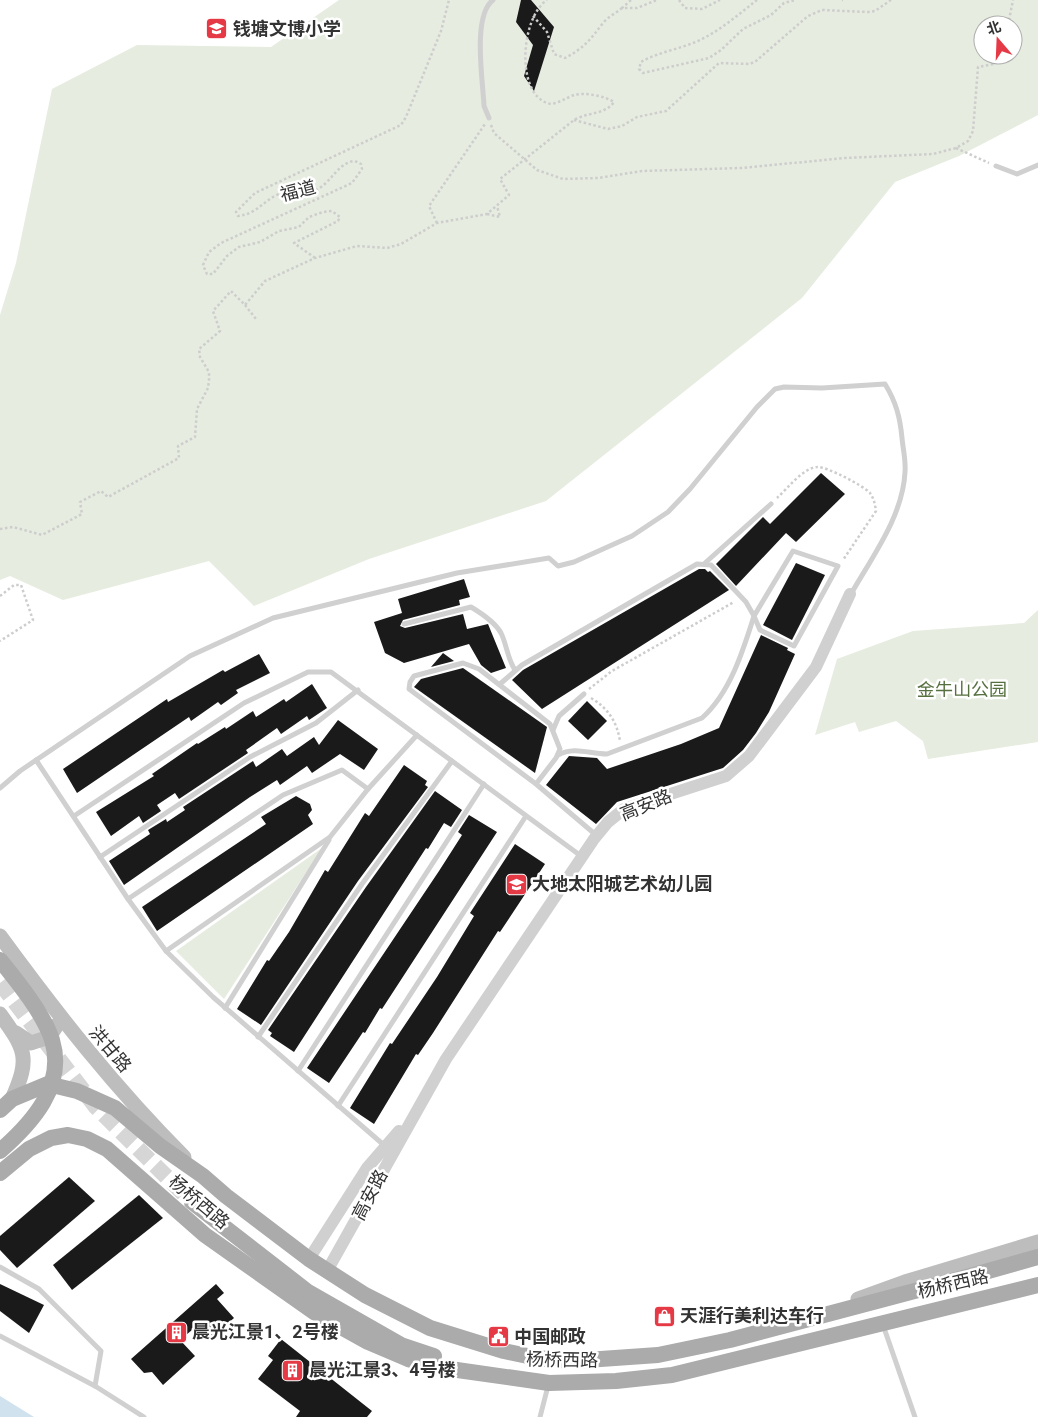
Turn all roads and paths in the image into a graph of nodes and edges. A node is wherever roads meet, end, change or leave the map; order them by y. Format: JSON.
{"nodes":[{"id":1,"x":449,"y":0,"type":"edge"},
{"id":2,"x":493,"y":0,"type":"edge"},
{"id":3,"x":547,"y":0,"type":"edge"},
{"id":4,"x":631,"y":0,"type":"edge"},
{"id":5,"x":657,"y":0,"type":"edge"},
{"id":6,"x":679,"y":0,"type":"edge"},
{"id":7,"x":720,"y":0,"type":"edge"},
{"id":8,"x":757,"y":0,"type":"edge"},
{"id":9,"x":795,"y":0,"type":"edge"},
{"id":10,"x":891,"y":0,"type":"edge"},
{"id":11,"x":1013,"y":0,"type":"edge"},
{"id":12,"x":622,"y":8,"type":"junction"},
{"id":13,"x":1010,"y":15,"type":"edge"},
{"id":14,"x":533,"y":16,"type":"junction"},
{"id":15,"x":989,"y":65,"type":"edge"},
{"id":16,"x":489,"y":118,"type":"junction"},
{"id":17,"x":574,"y":120,"type":"junction"},
{"id":18,"x":956,"y":148,"type":"junction"},
{"id":19,"x":996,"y":166,"type":"joint"},
{"id":20,"x":1038,"y":166,"type":"edge"},
{"id":21,"x":497,"y":206,"type":"junction"},
{"id":22,"x":488,"y":214,"type":"junction"},
{"id":23,"x":437,"y":223,"type":"junction"},
{"id":24,"x":315,"y":258,"type":"junction"},
{"id":25,"x":245,"y":305,"type":"junction"},
{"id":26,"x":256,"y":319,"type":"dead end"},
{"id":27,"x":771,"y":504,"type":"joint"},
{"id":28,"x":0,"y":529,"type":"edge"},
{"id":29,"x":705,"y":563,"type":"junction"},
{"id":30,"x":838,"y":566,"type":"junction"},
{"id":31,"x":850,"y":594,"type":"joint"},
{"id":32,"x":0,"y":596,"type":"edge"},
{"id":33,"x":742,"y":597,"type":"junction"},
{"id":34,"x":754,"y":616,"type":"junction"},
{"id":35,"x":404,"y":624,"type":"dead end"},
{"id":36,"x":0,"y":641,"type":"edge"},
{"id":37,"x":515,"y":670,"type":"junction"},
{"id":38,"x":500,"y":684,"type":"junction"},
{"id":39,"x":358,"y":690,"type":"junction"},
{"id":40,"x":584,"y":694,"type":"junction"},
{"id":41,"x":553,"y":730,"type":"junction"},
{"id":42,"x":417,"y":735,"type":"junction"},
{"id":43,"x":621,"y":749,"type":"junction"},
{"id":44,"x":558,"y":755,"type":"junction"},
{"id":45,"x":36,"y":760,"type":"junction"},
{"id":46,"x":452,"y":761,"type":"junction"},
{"id":47,"x":484,"y":784,"type":"junction"},
{"id":48,"x":536,"y":784,"type":"junction"},
{"id":49,"x":0,"y":788,"type":"edge"},
{"id":50,"x":368,"y":789,"type":"junction"},
{"id":51,"x":74,"y":816,"type":"junction"},
{"id":52,"x":526,"y":816,"type":"junction"},
{"id":53,"x":596,"y":835,"type":"junction"},
{"id":54,"x":330,"y":837,"type":"junction"},
{"id":55,"x":582,"y":856,"type":"junction"},
{"id":56,"x":100,"y":857,"type":"junction"},
{"id":57,"x":128,"y":899,"type":"junction"},
{"id":58,"x":0,"y":936,"type":"edge"},
{"id":59,"x":166,"y":951,"type":"junction"},
{"id":60,"x":0,"y":960,"type":"edge"},
{"id":61,"x":225,"y":1008,"type":"junction"},
{"id":62,"x":0,"y":1014,"type":"edge"},
{"id":63,"x":59,"y":1016,"type":"junction"},
{"id":64,"x":11,"y":1029,"type":"junction"},
{"id":65,"x":258,"y":1037,"type":"junction"},
{"id":66,"x":298,"y":1071,"type":"junction"},
{"id":67,"x":6,"y":1104,"type":"edge"},
{"id":68,"x":338,"y":1106,"type":"junction"},
{"id":69,"x":411,"y":1118,"type":"junction"},
{"id":70,"x":385,"y":1146,"type":"junction"},
{"id":71,"x":0,"y":1151,"type":"edge"},
{"id":72,"x":0,"y":1173,"type":"edge"},
{"id":73,"x":203,"y":1176,"type":"junction"},
{"id":74,"x":192,"y":1202,"type":"tunnel mouth"},
{"id":75,"x":1038,"y":1242,"type":"edge"},
{"id":76,"x":1038,"y":1257,"type":"edge"},
{"id":77,"x":309,"y":1259,"type":"junction"},
{"id":78,"x":0,"y":1267,"type":"edge"},
{"id":79,"x":327,"y":1271,"type":"junction"},
{"id":80,"x":1038,"y":1285,"type":"edge"},
{"id":81,"x":801,"y":1320,"type":"junction"},
{"id":82,"x":882,"y":1322,"type":"junction"},
{"id":83,"x":0,"y":1336,"type":"edge"},
{"id":84,"x":494,"y":1374,"type":"junction"},
{"id":85,"x":549,"y":1383,"type":"junction"},
{"id":86,"x":94,"y":1386,"type":"junction"},
{"id":87,"x":144,"y":1417,"type":"edge"},
{"id":88,"x":540,"y":1417,"type":"edge"},
{"id":89,"x":915,"y":1417,"type":"edge"}],
"edges":[{"from":1,"to":24,"type":"path","name":"福道"},
{"from":2,"to":16,"type":"lane"},
{"from":3,"to":14,"type":"path","bridge":true},
{"from":4,"to":12,"type":"path"},
{"from":5,"to":12,"type":"path"},
{"from":6,"to":7,"type":"path"},
{"from":8,"to":9,"type":"path"},
{"from":10,"to":17,"type":"path"},
{"from":11,"to":13,"type":"path"},
{"from":12,"to":14,"type":"path"},
{"from":14,"to":17,"type":"path","bridge":true},
{"from":15,"to":18,"type":"path"},
{"from":16,"to":18,"type":"path"},
{"from":16,"to":23,"type":"path"},
{"from":17,"to":21,"type":"path","bridge":true},
{"from":18,"to":19,"type":"path"},
{"from":19,"to":20,"type":"lane"},
{"from":21,"to":22,"type":"path","bridge":true},
{"from":21,"to":22,"type":"path"},
{"from":22,"to":23,"type":"path","bridge":true},
{"from":23,"to":24,"type":"path","bridge":true},
{"from":24,"to":25,"type":"path","bridge":true},
{"from":25,"to":26,"type":"path"},
{"from":25,"to":28,"type":"path","bridge":true},
{"from":27,"to":29,"type":"lane"},
{"from":27,"to":30,"type":"path"},
{"from":29,"to":33,"type":"lane"},
{"from":29,"to":37,"type":"lane"},
{"from":30,"to":34,"type":"lane"},
{"from":30,"to":34,"type":"lane"},
{"from":31,"to":45,"type":"lane"},
{"from":31,"to":53,"type":"street","name":"高安路"},
{"from":32,"to":36,"type":"path"},
{"from":33,"to":34,"type":"lane"},
{"from":33,"to":40,"type":"path"},
{"from":34,"to":43,"type":"lane"},
{"from":35,"to":37,"type":"lane"},
{"from":37,"to":38,"type":"lane"},
{"from":38,"to":41,"type":"lane"},
{"from":38,"to":48,"type":"lane"},
{"from":39,"to":42,"type":"lane"},
{"from":39,"to":51,"type":"lane"},
{"from":39,"to":56,"type":"lane"},
{"from":40,"to":41,"type":"lane"},
{"from":40,"to":43,"type":"path"},
{"from":41,"to":44,"type":"lane"},
{"from":42,"to":46,"type":"lane"},
{"from":42,"to":50,"type":"lane"},
{"from":43,"to":44,"type":"lane"},
{"from":44,"to":48,"type":"lane"},
{"from":45,"to":49,"type":"lane"},
{"from":45,"to":51,"type":"lane"},
{"from":46,"to":47,"type":"lane"},
{"from":46,"to":65,"type":"lane"},
{"from":47,"to":52,"type":"lane"},
{"from":47,"to":66,"type":"lane"},
{"from":48,"to":53,"type":"lane"},
{"from":50,"to":54,"type":"lane"},
{"from":50,"to":57,"type":"lane"},
{"from":51,"to":56,"type":"lane"},
{"from":52,"to":55,"type":"lane"},
{"from":52,"to":68,"type":"lane"},
{"from":53,"to":55,"type":"street","name":"高安路"},
{"from":54,"to":59,"type":"lane"},
{"from":54,"to":61,"type":"lane"},
{"from":55,"to":69,"type":"street","name":"高安路"},
{"from":56,"to":57,"type":"lane"},
{"from":57,"to":59,"type":"lane"},
{"from":58,"to":63,"type":"main road","name":"洪甘路"},
{"from":59,"to":61,"type":"lane"},
{"from":60,"to":71,"type":"main road","bridge":true},
{"from":61,"to":65,"type":"lane"},
{"from":62,"to":64,"type":"main road"},
{"from":63,"to":64,"type":"main road"},
{"from":63,"to":73,"type":"main road","name":"洪甘路"},
{"from":64,"to":67,"type":"main road"},
{"from":65,"to":66,"type":"lane"},
{"from":66,"to":68,"type":"lane"},
{"from":67,"to":73,"type":"main road","name":"杨桥西路"},
{"from":68,"to":70,"type":"lane"},
{"from":69,"to":70,"type":"street","name":"高安路"},
{"from":69,"to":79,"type":"street","name":"高安路"},
{"from":70,"to":77,"type":"street","name":"高安路"},
{"from":72,"to":84,"type":"main road","name":"杨桥西路"},
{"from":73,"to":77,"type":"main road","name":"杨桥西路"},
{"from":74,"to":84,"type":"main road"},
{"from":75,"to":81,"type":"main road"},
{"from":76,"to":81,"type":"main road","name":"杨桥西路","bridge":true},
{"from":77,"to":79,"type":"main road","name":"杨桥西路"},
{"from":78,"to":86,"type":"lane"},
{"from":79,"to":81,"type":"main road","name":"杨桥西路"},
{"from":80,"to":82,"type":"main road","name":"杨桥西路"},
{"from":82,"to":85,"type":"main road","name":"杨桥西路"},
{"from":82,"to":89,"type":"lane"},
{"from":83,"to":86,"type":"lane"},
{"from":84,"to":85,"type":"main road","name":"杨桥西路"},
{"from":85,"to":88,"type":"lane"},
{"from":86,"to":87,"type":"lane"}]}
